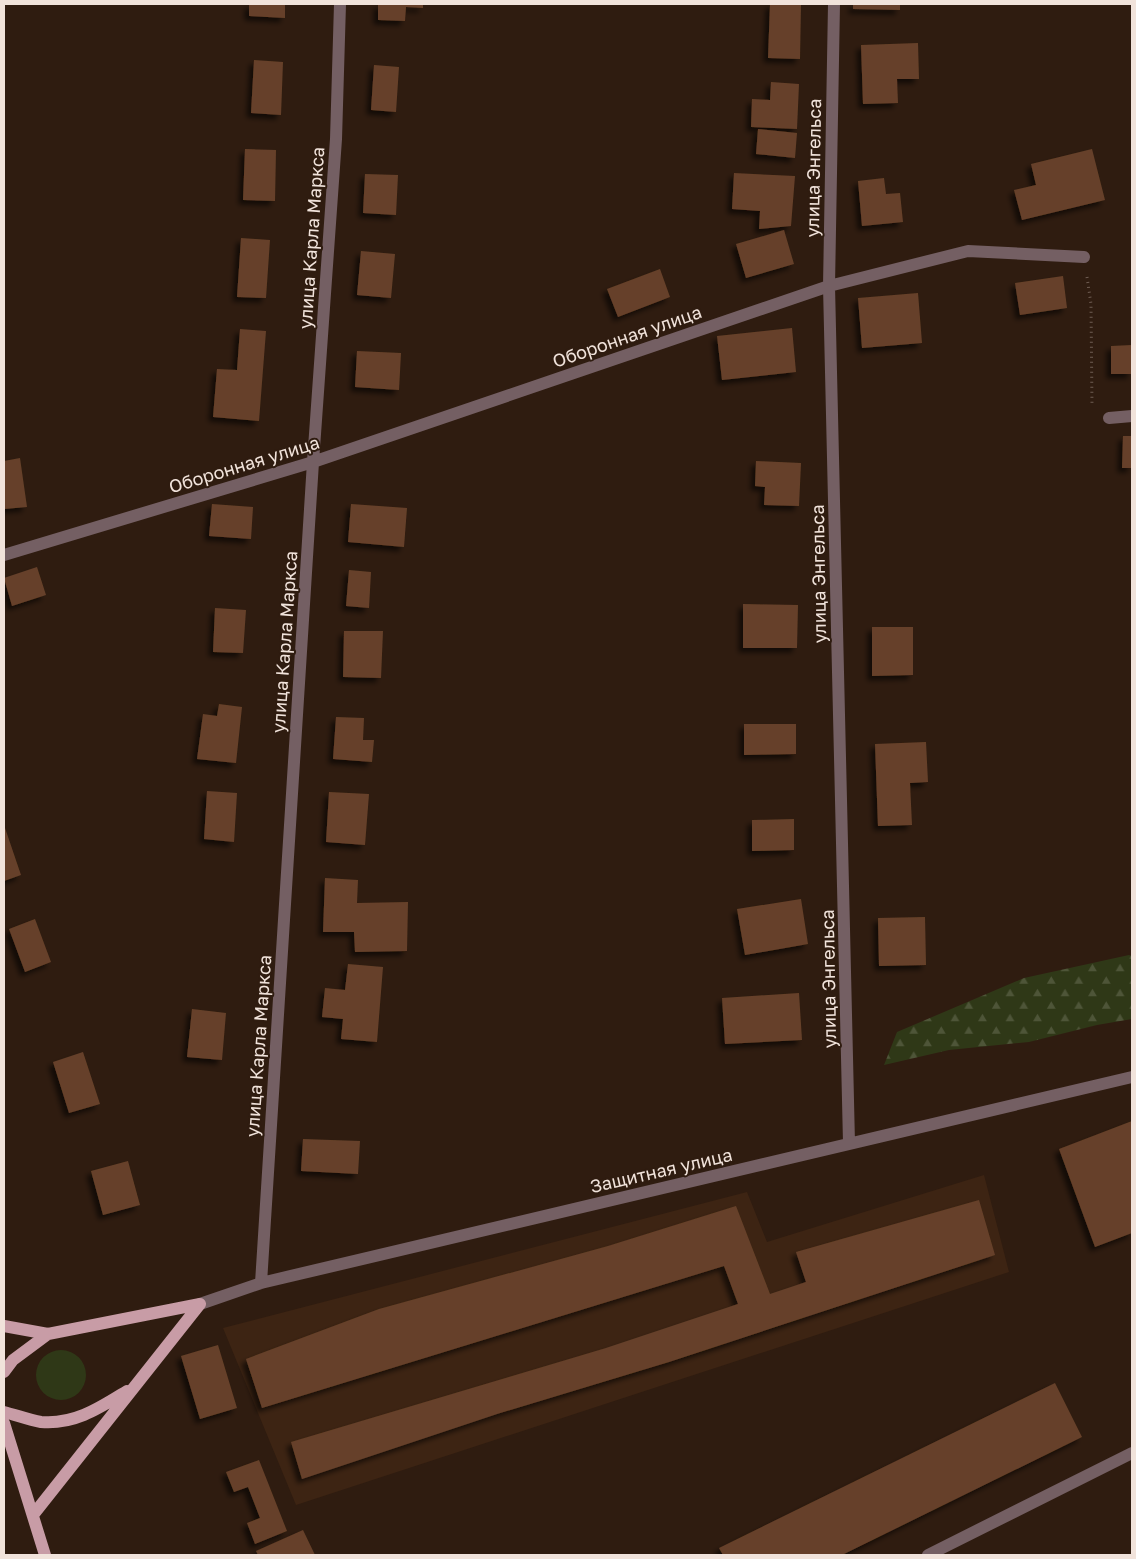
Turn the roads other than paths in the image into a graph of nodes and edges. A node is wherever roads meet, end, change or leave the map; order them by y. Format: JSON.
{"nodes":[{"id":1,"x":340,"y":4,"type":"edge"},
{"id":2,"x":834,"y":4,"type":"edge"},
{"id":3,"x":1084,"y":257,"type":"road end"},
{"id":4,"x":829,"y":286,"type":"junction"},
{"id":5,"x":1132,"y":416,"type":"edge"},
{"id":6,"x":1109,"y":418,"type":"road end"},
{"id":7,"x":313,"y":462,"type":"junction"},
{"id":8,"x":4,"y":555,"type":"edge"},
{"id":9,"x":1132,"y":1077,"type":"edge"},
{"id":10,"x":849,"y":1143,"type":"junction"},
{"id":11,"x":261,"y":1283,"type":"junction"},
{"id":12,"x":200,"y":1304,"type":"junction"},
{"id":13,"x":4,"y":1326,"type":"edge"},
{"id":14,"x":48,"y":1334,"type":"junction"},
{"id":15,"x":4,"y":1372,"type":"edge"},
{"id":16,"x":136,"y":1385,"type":"junction"},
{"id":17,"x":4,"y":1412,"type":"edge"},
{"id":18,"x":4,"y":1423,"type":"edge"},
{"id":19,"x":1132,"y":1453,"type":"edge"},
{"id":20,"x":34,"y":1515,"type":"junction"},
{"id":21,"x":46,"y":1555,"type":"edge"},
{"id":22,"x":928,"y":1555,"type":"edge"}],
"edges":[{"from":1,"to":7,"type":"street","name":"улица Карла Маркса"},
{"from":2,"to":4,"type":"street","name":"улица Энгельса"},
{"from":3,"to":4,"type":"street","name":"Оборонная улица"},
{"from":4,"to":7,"type":"street","name":"Оборонная улица"},
{"from":4,"to":10,"type":"street","name":"улица Энгельса"},
{"from":5,"to":6,"type":"street"},
{"from":7,"to":8,"type":"street","name":"Оборонная улица"},
{"from":7,"to":11,"type":"street","name":"улица Карла Маркса"},
{"from":9,"to":10,"type":"street","name":"Защитная улица"},
{"from":10,"to":11,"type":"street","name":"Защитная улица"},
{"from":11,"to":12,"type":"street","name":"Защитная улица"},
{"from":12,"to":14,"type":"main road"},
{"from":12,"to":16,"type":"main road"},
{"from":13,"to":14,"type":"main road"},
{"from":14,"to":15,"type":"main road"},
{"from":16,"to":17,"type":"main road"},
{"from":16,"to":20,"type":"main road"},
{"from":18,"to":20,"type":"main road"},
{"from":19,"to":22,"type":"street"},
{"from":20,"to":21,"type":"main road"}]}
